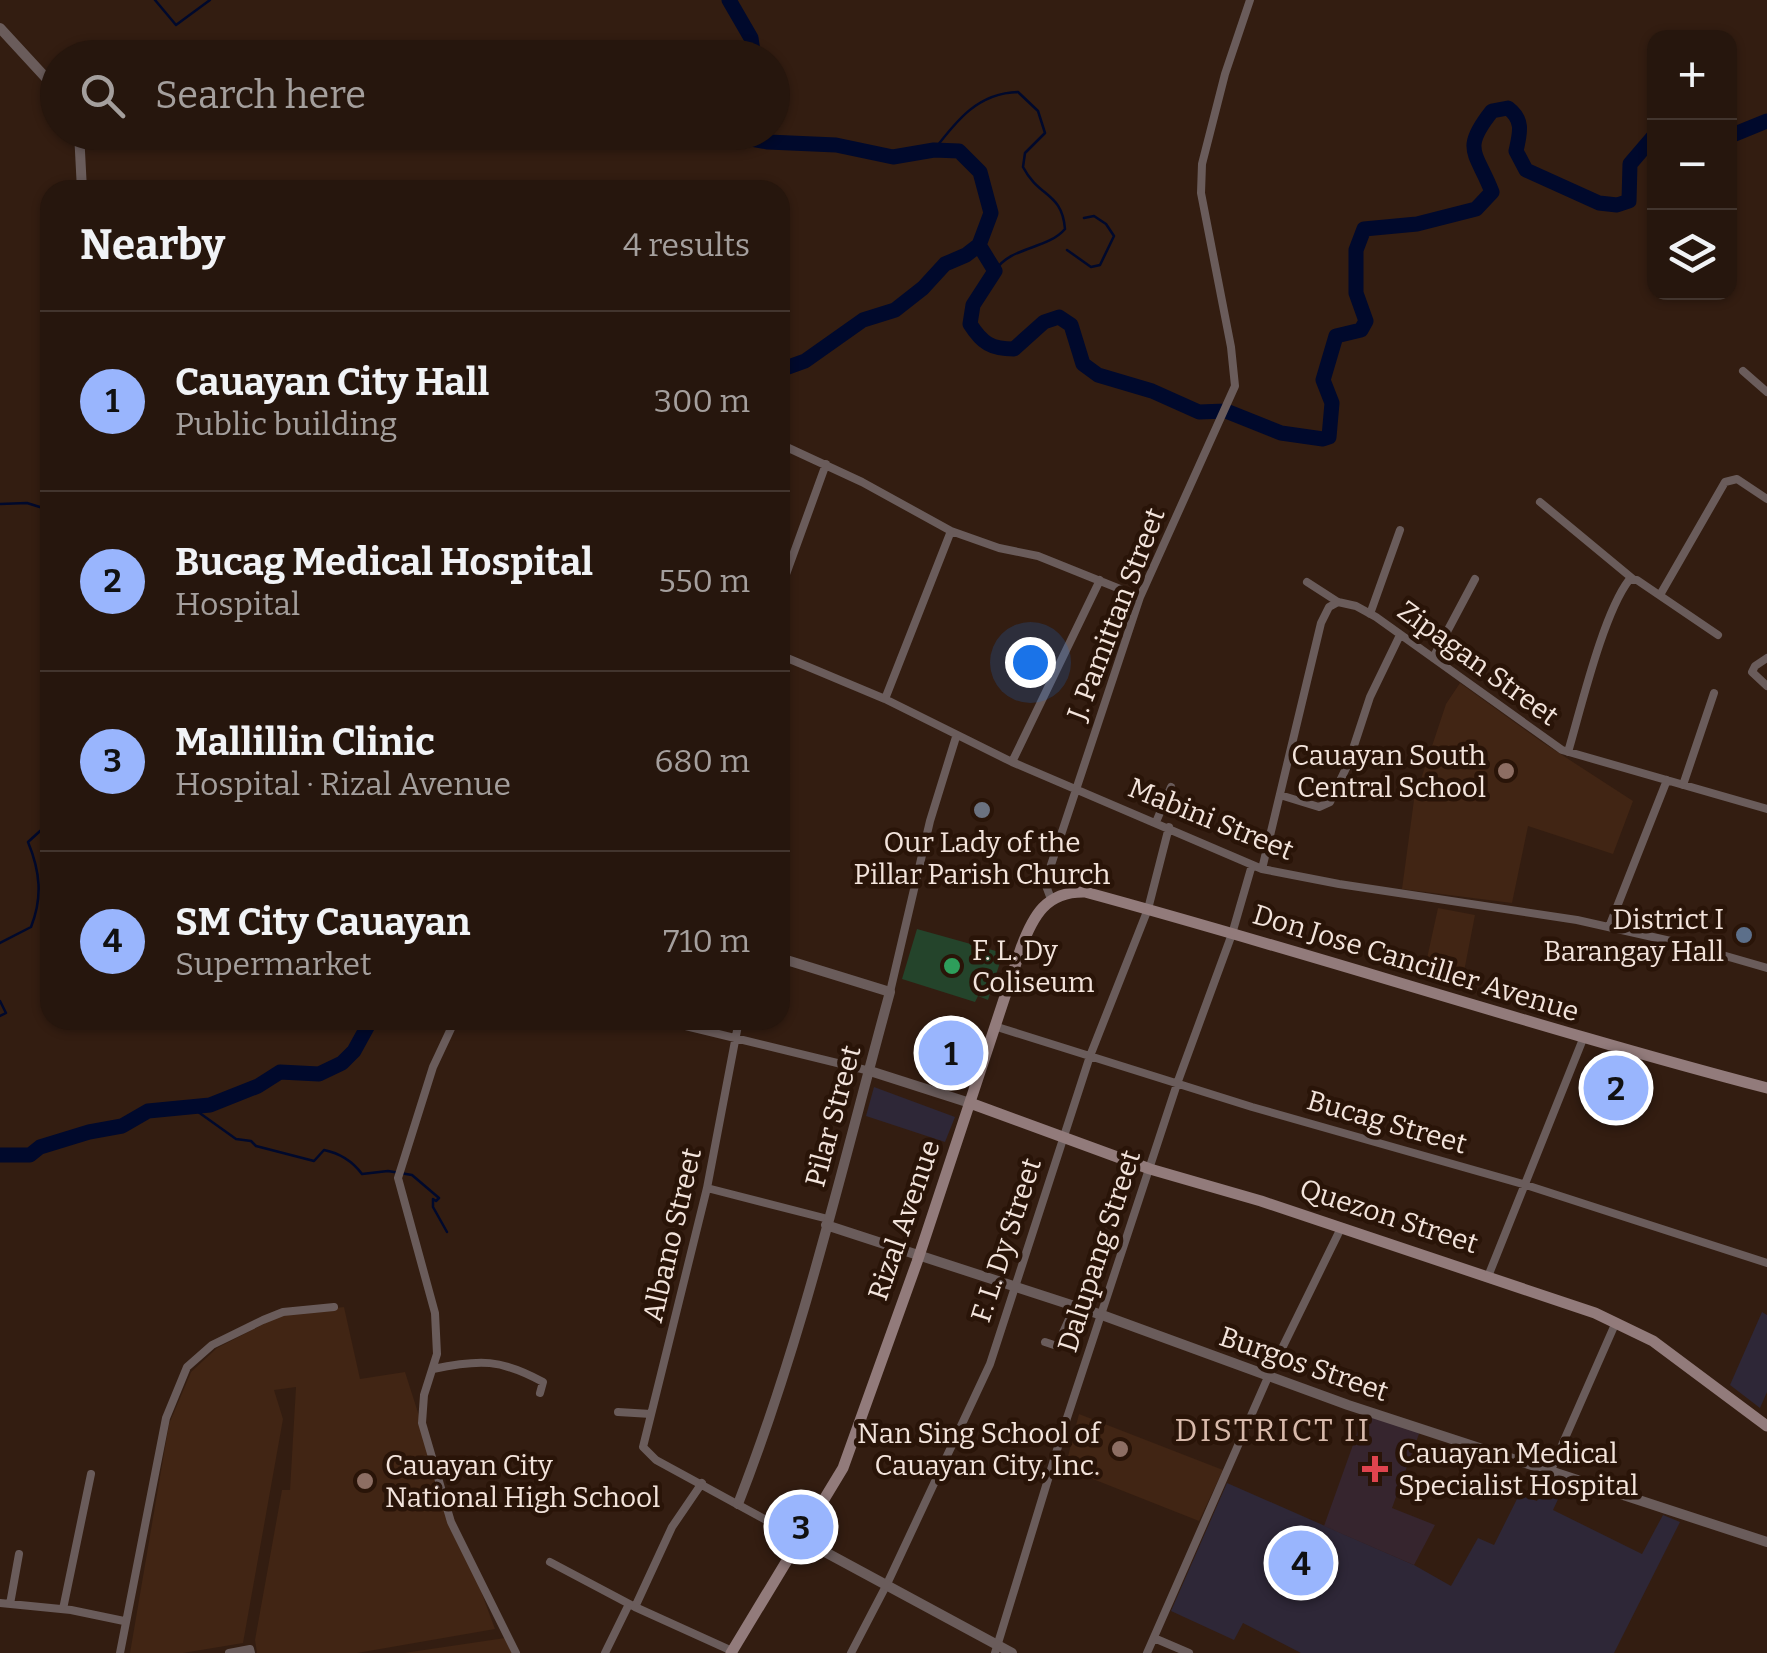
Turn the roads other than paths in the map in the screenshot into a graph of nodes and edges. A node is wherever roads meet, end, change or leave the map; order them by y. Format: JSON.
{"nodes":[{"id":1,"x":1250,"y":0,"type":"edge"},
{"id":2,"x":0,"y":28,"type":"edge"},
{"id":3,"x":40,"y":71,"type":"edge"},
{"id":4,"x":80,"y":150,"type":"edge"},
{"id":5,"x":81,"y":180,"type":"edge"},
{"id":6,"x":1744,"y":372,"type":"dead end"},
{"id":7,"x":1767,"y":392,"type":"edge"},
{"id":8,"x":790,"y":448,"type":"edge"},
{"id":9,"x":826,"y":464,"type":"junction"},
{"id":10,"x":1767,"y":499,"type":"edge"},
{"id":11,"x":1540,"y":502,"type":"dead end"},
{"id":12,"x":1400,"y":530,"type":"dead end"},
{"id":13,"x":951,"y":531,"type":"junction"},
{"id":14,"x":790,"y":563,"type":"edge"},
{"id":15,"x":1475,"y":579,"type":"dead end"},
{"id":16,"x":1633,"y":579,"type":"junction"},
{"id":17,"x":1100,"y":580,"type":"junction"},
{"id":18,"x":1308,"y":582,"type":"dead end"},
{"id":19,"x":1660,"y":595,"type":"junction"},
{"id":20,"x":1140,"y":597,"type":"junction"},
{"id":21,"x":1338,"y":602,"type":"junction"},
{"id":22,"x":1370,"y":614,"type":"junction"},
{"id":23,"x":1400,"y":635,"type":"junction"},
{"id":24,"x":1718,"y":635,"type":"dead end"},
{"id":25,"x":1432,"y":658,"type":"junction"},
{"id":26,"x":1767,"y":658,"type":"edge"},
{"id":27,"x":790,"y":659,"type":"edge"},
{"id":28,"x":1767,"y":686,"type":"edge"},
{"id":29,"x":1714,"y":693,"type":"dead end"},
{"id":30,"x":884,"y":699,"type":"junction"},
{"id":31,"x":956,"y":737,"type":"junction"},
{"id":32,"x":1568,"y":752,"type":"junction"},
{"id":33,"x":1012,"y":762,"type":"junction"},
{"id":34,"x":1667,"y":780,"type":"junction"},
{"id":35,"x":1683,"y":785,"type":"junction"},
{"id":36,"x":1171,"y":787,"type":"dead end"},
{"id":37,"x":1076,"y":789,"type":"junction"},
{"id":38,"x":1280,"y":795,"type":"junction"},
{"id":39,"x":1767,"y":809,"type":"edge"},
{"id":40,"x":1156,"y":822,"type":"junction"},
{"id":41,"x":1169,"y":827,"type":"junction"},
{"id":42,"x":1252,"y":866,"type":"junction"},
{"id":43,"x":1262,"y":869,"type":"junction"},
{"id":44,"x":1051,"y":899,"type":"junction"},
{"id":45,"x":1148,"y":909,"type":"junction"},
{"id":46,"x":1610,"y":927,"type":"junction"},
{"id":47,"x":1232,"y":934,"type":"junction"},
{"id":48,"x":790,"y":961,"type":"edge"},
{"id":49,"x":1767,"y":968,"type":"edge"},
{"id":50,"x":890,"y":992,"type":"junction"},
{"id":51,"x":994,"y":1026,"type":"junction"},
{"id":52,"x":450,"y":1030,"type":"edge"},
{"id":53,"x":703,"y":1030,"type":"edge"},
{"id":54,"x":738,"y":1030,"type":"edge"},
{"id":55,"x":736,"y":1038,"type":"junction"},
{"id":56,"x":1583,"y":1039,"type":"junction"},
{"id":57,"x":1090,"y":1056,"type":"junction"},
{"id":58,"x":870,"y":1071,"type":"junction"},
{"id":59,"x":1178,"y":1082,"type":"junction"},
{"id":60,"x":1767,"y":1088,"type":"edge"},
{"id":61,"x":970,"y":1102,"type":"junction"},
{"id":62,"x":1063,"y":1139,"type":"junction"},
{"id":63,"x":1150,"y":1169,"type":"junction"},
{"id":64,"x":1526,"y":1186,"type":"junction"},
{"id":65,"x":707,"y":1188,"type":"junction"},
{"id":66,"x":827,"y":1222,"type":"junction"},
{"id":67,"x":1341,"y":1228,"type":"junction"},
{"id":68,"x":918,"y":1256,"type":"junction"},
{"id":69,"x":1767,"y":1263,"type":"edge"},
{"id":70,"x":1488,"y":1274,"type":"junction"},
{"id":71,"x":1013,"y":1288,"type":"junction"},
{"id":72,"x":1075,"y":1306,"type":"junction"},
{"id":73,"x":334,"y":1307,"type":"dead end"},
{"id":74,"x":1102,"y":1315,"type":"junction"},
{"id":75,"x":1616,"y":1322,"type":"junction"},
{"id":76,"x":1045,"y":1342,"type":"dead end"},
{"id":77,"x":433,"y":1369,"type":"junction"},
{"id":78,"x":1268,"y":1377,"type":"junction"},
{"id":79,"x":540,"y":1393,"type":"dead end"},
{"id":80,"x":618,"y":1412,"type":"dead end"},
{"id":81,"x":651,"y":1414,"type":"junction"},
{"id":82,"x":1767,"y":1426,"type":"edge"},
{"id":83,"x":1551,"y":1470,"type":"junction"},
{"id":84,"x":91,"y":1474,"type":"dead end"},
{"id":85,"x":702,"y":1483,"type":"junction"},
{"id":86,"x":738,"y":1504,"type":"junction"},
{"id":87,"x":801,"y":1540,"type":"junction"},
{"id":88,"x":1767,"y":1542,"type":"edge"},
{"id":89,"x":20,"y":1554,"type":"dead end"},
{"id":90,"x":550,"y":1562,"type":"dead end"},
{"id":91,"x":887,"y":1584,"type":"junction"},
{"id":92,"x":5,"y":1603,"type":"edge"},
{"id":93,"x":632,"y":1605,"type":"junction"},
{"id":94,"x":63,"y":1609,"type":"junction"},
{"id":95,"x":124,"y":1621,"type":"junction"},
{"id":96,"x":1154,"y":1638,"type":"junction"},
{"id":97,"x":997,"y":1650,"type":"edge"},
{"id":98,"x":250,"y":1651,"type":"edge"},
{"id":99,"x":733,"y":1652,"type":"edge"},
{"id":100,"x":120,"y":1653,"type":"edge"},
{"id":101,"x":229,"y":1653,"type":"edge"},
{"id":102,"x":516,"y":1653,"type":"edge"},
{"id":103,"x":605,"y":1653,"type":"edge"},
{"id":104,"x":851,"y":1653,"type":"edge"},
{"id":105,"x":1012,"y":1653,"type":"edge"},
{"id":106,"x":1147,"y":1653,"type":"edge"},
{"id":107,"x":1189,"y":1653,"type":"edge"}],
"edges":[{"from":1,"to":20,"type":"street","name":"J. Pamittan Street"},
{"from":2,"to":3,"type":"street"},
{"from":4,"to":5,"type":"street"},
{"from":6,"to":7,"type":"street"},
{"from":8,"to":9,"type":"street"},
{"from":9,"to":13,"type":"street"},
{"from":9,"to":14,"type":"street"},
{"from":10,"to":19,"type":"street"},
{"from":11,"to":16,"type":"street"},
{"from":12,"to":22,"type":"street"},
{"from":13,"to":17,"type":"street"},
{"from":13,"to":30,"type":"street"},
{"from":15,"to":25,"type":"street"},
{"from":16,"to":19,"type":"street"},
{"from":16,"to":32,"type":"street"},
{"from":17,"to":20,"type":"street"},
{"from":17,"to":33,"type":"street"},
{"from":18,"to":21,"type":"street","name":"Zipagan Street"},
{"from":19,"to":24,"type":"street"},
{"from":20,"to":37,"type":"street","name":"J. Pamittan Street"},
{"from":21,"to":22,"type":"street","name":"Zipagan Street"},
{"from":21,"to":38,"type":"street"},
{"from":22,"to":23,"type":"street","name":"Zipagan Street"},
{"from":23,"to":25,"type":"street","name":"Zipagan Street"},
{"from":23,"to":38,"type":"street"},
{"from":25,"to":32,"type":"street","name":"Zipagan Street"},
{"from":26,"to":28,"type":"street"},
{"from":27,"to":30,"type":"street","name":"Mabini Street"},
{"from":29,"to":35,"type":"street"},
{"from":30,"to":31,"type":"street","name":"Mabini Street"},
{"from":31,"to":33,"type":"street","name":"Mabini Street"},
{"from":31,"to":50,"type":"street","name":"Pilar Street"},
{"from":32,"to":34,"type":"street","name":"Zipagan Street"},
{"from":33,"to":37,"type":"street","name":"Mabini Street"},
{"from":34,"to":35,"type":"street","name":"Zipagan Street"},
{"from":34,"to":46,"type":"street"},
{"from":35,"to":39,"type":"street","name":"Zipagan Street"},
{"from":36,"to":40,"type":"street"},
{"from":37,"to":40,"type":"street","name":"Mabini Street"},
{"from":37,"to":44,"type":"street","name":"Rizal Avenue"},
{"from":38,"to":43,"type":"street"},
{"from":40,"to":41,"type":"street","name":"Mabini Street"},
{"from":41,"to":42,"type":"street","name":"Mabini Street"},
{"from":41,"to":45,"type":"street","name":"F. L. Dy Street"},
{"from":42,"to":43,"type":"street","name":"Mabini Street"},
{"from":42,"to":47,"type":"street","name":"Dalupang Street"},
{"from":43,"to":46,"type":"street","name":"Mabini Street"},
{"from":44,"to":45,"type":"main road","name":"Don Jose Canciller Avenue"},
{"from":44,"to":51,"type":"main road","name":"Rizal Avenue"},
{"from":45,"to":47,"type":"main road","name":"Don Jose Canciller Avenue"},
{"from":45,"to":57,"type":"street","name":"F. L. Dy Street"},
{"from":46,"to":49,"type":"street","name":"Mabini Street"},
{"from":47,"to":56,"type":"main road","name":"Don Jose Canciller Avenue"},
{"from":47,"to":59,"type":"street","name":"Dalupang Street"},
{"from":48,"to":50,"type":"street"},
{"from":50,"to":58,"type":"street","name":"Pilar Street"},
{"from":51,"to":57,"type":"street","name":"Bucag Street"},
{"from":51,"to":61,"type":"main road","name":"Rizal Avenue"},
{"from":52,"to":77,"type":"street"},
{"from":53,"to":55,"type":"street"},
{"from":54,"to":55,"type":"street","name":"Albano Street"},
{"from":55,"to":58,"type":"street"},
{"from":55,"to":65,"type":"street","name":"Albano Street"},
{"from":56,"to":60,"type":"main road","name":"Don Jose Canciller Avenue"},
{"from":56,"to":64,"type":"street"},
{"from":57,"to":59,"type":"street","name":"Bucag Street"},
{"from":57,"to":62,"type":"street","name":"F. L. Dy Street"},
{"from":58,"to":61,"type":"street"},
{"from":58,"to":66,"type":"street","name":"Pilar Street"},
{"from":59,"to":63,"type":"street","name":"Dalupang Street"},
{"from":59,"to":64,"type":"street","name":"Bucag Street"},
{"from":61,"to":62,"type":"main road","name":"Quezon Street"},
{"from":61,"to":68,"type":"main road","name":"Rizal Avenue"},
{"from":62,"to":63,"type":"main road","name":"Quezon Street"},
{"from":62,"to":71,"type":"street","name":"F. L. Dy Street"},
{"from":63,"to":67,"type":"main road","name":"Quezon Street"},
{"from":63,"to":74,"type":"street","name":"Dalupang Street"},
{"from":64,"to":69,"type":"street","name":"Bucag Street"},
{"from":64,"to":70,"type":"street"},
{"from":65,"to":66,"type":"street"},
{"from":65,"to":81,"type":"street","name":"Albano Street"},
{"from":66,"to":68,"type":"street","name":"Burgos Street"},
{"from":66,"to":86,"type":"street","name":"Pilar Street"},
{"from":67,"to":70,"type":"main road","name":"Quezon Street"},
{"from":67,"to":78,"type":"street"},
{"from":68,"to":71,"type":"street","name":"Burgos Street"},
{"from":68,"to":87,"type":"main road","name":"Rizal Avenue"},
{"from":70,"to":75,"type":"main road","name":"Quezon Street"},
{"from":71,"to":72,"type":"street","name":"Burgos Street"},
{"from":71,"to":91,"type":"street","name":"F. L. Dy Street"},
{"from":72,"to":74,"type":"street","name":"Burgos Street"},
{"from":72,"to":76,"type":"street"},
{"from":73,"to":95,"type":"street"},
{"from":74,"to":78,"type":"street","name":"Burgos Street"},
{"from":74,"to":97,"type":"street","name":"Dalupang Street"},
{"from":75,"to":82,"type":"main road","name":"Quezon Street"},
{"from":75,"to":83,"type":"street"},
{"from":77,"to":79,"type":"street"},
{"from":77,"to":102,"type":"street"},
{"from":78,"to":83,"type":"street","name":"Burgos Street"},
{"from":78,"to":96,"type":"street"},
{"from":80,"to":81,"type":"street"},
{"from":81,"to":85,"type":"street","name":"Albano Street"},
{"from":83,"to":88,"type":"street","name":"Burgos Street"},
{"from":84,"to":94,"type":"street"},
{"from":85,"to":86,"type":"street"},
{"from":85,"to":93,"type":"street"},
{"from":86,"to":87,"type":"street"},
{"from":87,"to":91,"type":"street"},
{"from":87,"to":99,"type":"main road","name":"Rizal Avenue"},
{"from":89,"to":92,"type":"street"},
{"from":90,"to":93,"type":"street"},
{"from":91,"to":97,"type":"street"},
{"from":91,"to":104,"type":"street","name":"F. L. Dy Street"},
{"from":92,"to":94,"type":"street"},
{"from":93,"to":99,"type":"street"},
{"from":93,"to":103,"type":"street"},
{"from":94,"to":95,"type":"street"},
{"from":95,"to":100,"type":"street"},
{"from":96,"to":106,"type":"street"},
{"from":96,"to":107,"type":"street"},
{"from":97,"to":105,"type":"street"},
{"from":98,"to":101,"type":"street"}]}
